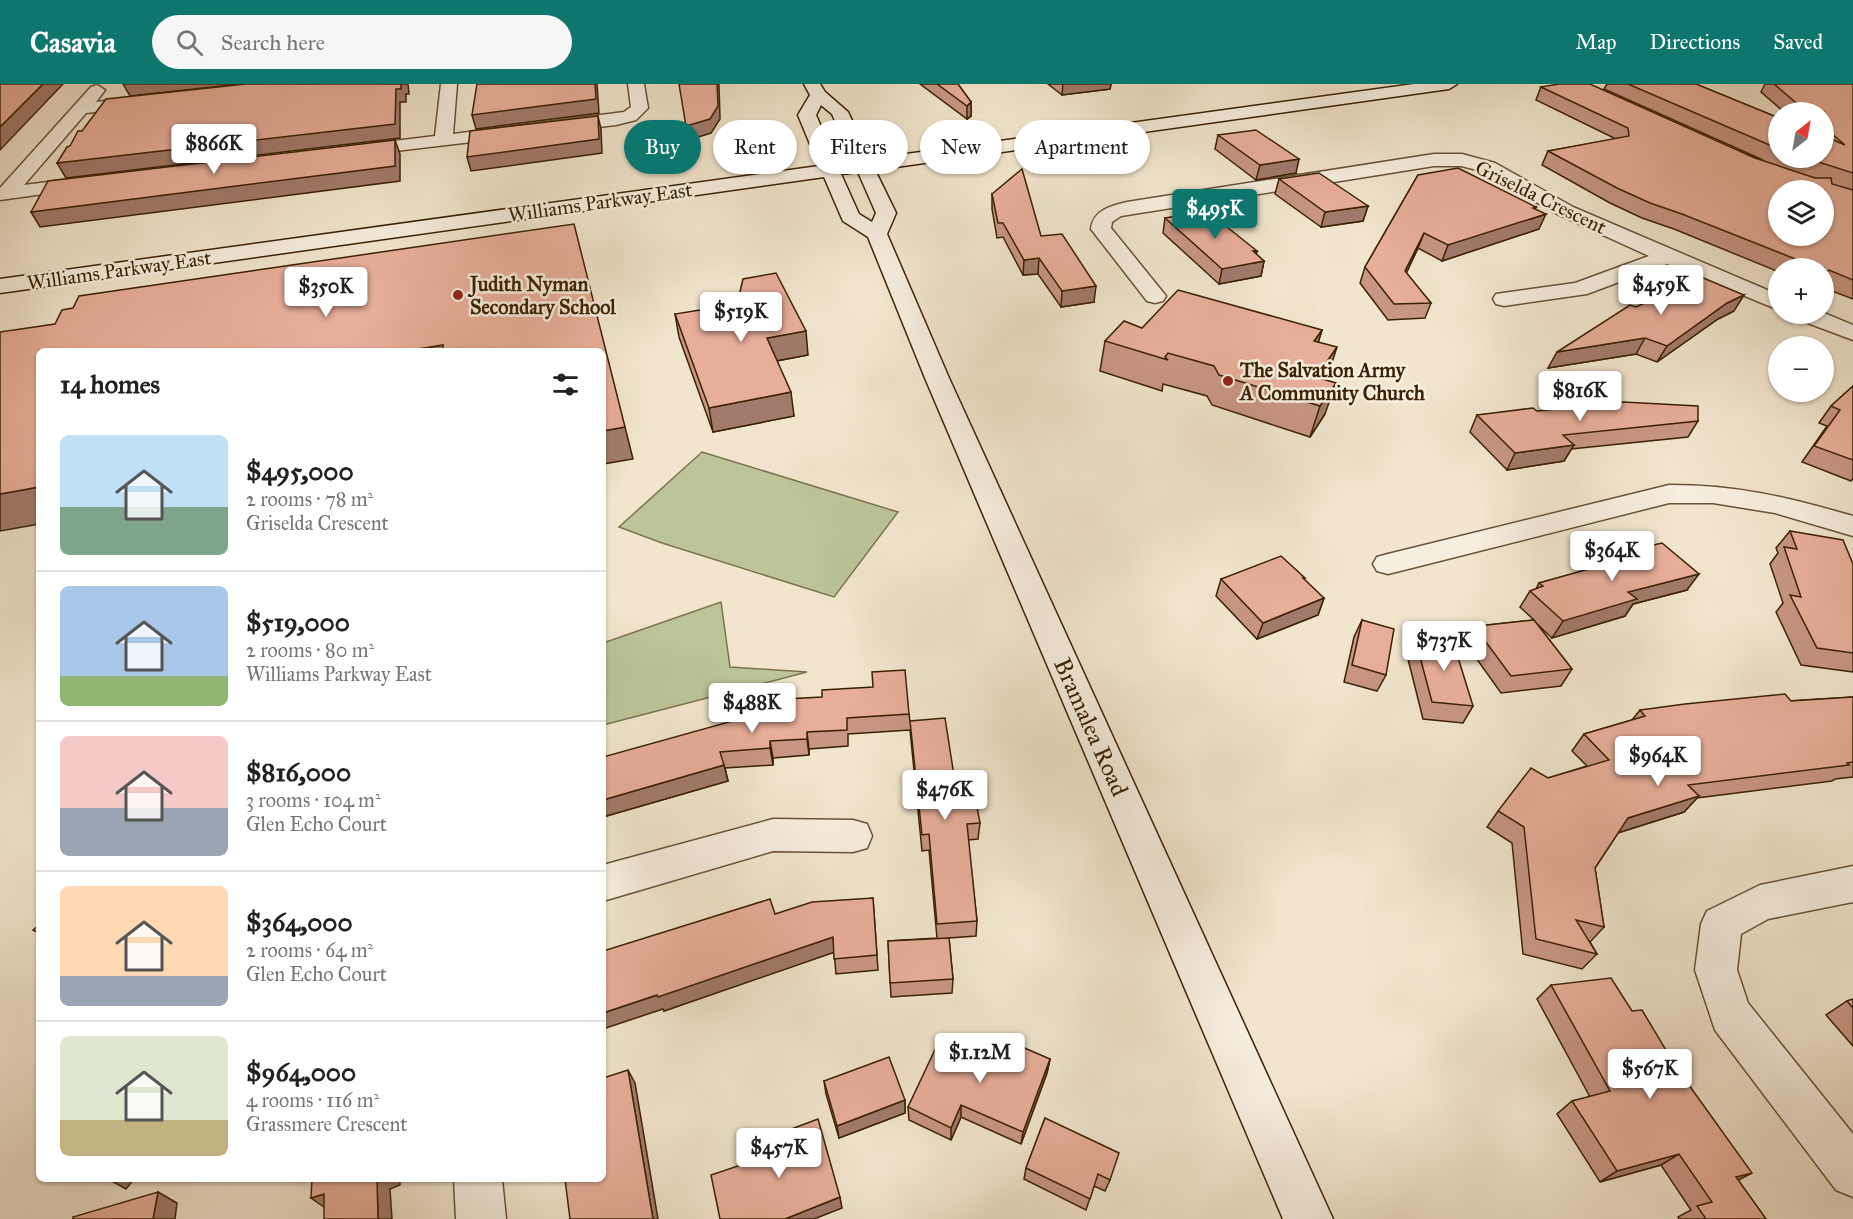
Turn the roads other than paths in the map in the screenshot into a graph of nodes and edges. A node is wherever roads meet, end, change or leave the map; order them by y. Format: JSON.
{"nodes":[{"id":1,"x":102,"y":84,"type":"edge"},
{"id":2,"x":449,"y":84,"type":"edge"},
{"id":3,"x":636,"y":84,"type":"edge"},
{"id":4,"x":1356,"y":84,"type":"edge"},
{"id":5,"x":1449,"y":84,"type":"edge"},
{"id":6,"x":815,"y":90,"type":"edge"},
{"id":7,"x":165,"y":99,"type":"edge"},
{"id":8,"x":83,"y":108,"type":"junction"},
{"id":9,"x":810,"y":120,"type":"edge"},
{"id":10,"x":843,"y":120,"type":"edge"},
{"id":11,"x":444,"y":140,"type":"junction"},
{"id":12,"x":908,"y":151,"type":"edge"},
{"id":13,"x":908,"y":152,"type":"edge"},
{"id":14,"x":338,"y":153,"type":"edge"},
{"id":15,"x":809,"y":165,"type":"edge"},
{"id":16,"x":809,"y":166,"type":"edge"},
{"id":17,"x":832,"y":174,"type":"edge"},
{"id":18,"x":868,"y":174,"type":"edge"},
{"id":19,"x":101,"y":181,"type":"edge"},
{"id":20,"x":3,"y":193,"type":"edge"},
{"id":21,"x":876,"y":234,"type":"junction"},
{"id":22,"x":1668,"y":257,"type":"junction"},
{"id":23,"x":0,"y":269,"type":"edge"},
{"id":24,"x":0,"y":286,"type":"edge"},
{"id":25,"x":1155,"y":296,"type":"dead end"},
{"id":26,"x":1768,"y":298,"type":"edge"},
{"id":27,"x":1504,"y":299,"type":"dead end"},
{"id":28,"x":1831,"y":324,"type":"edge"},
{"id":29,"x":1853,"y":333,"type":"edge"},
{"id":30,"x":1853,"y":526,"type":"edge"},
{"id":31,"x":1388,"y":564,"type":"dead end"},
{"id":32,"x":852,"y":836,"type":"dead end"},
{"id":33,"x":606,"y":882,"type":"edge"},
{"id":34,"x":1853,"y":884,"type":"edge"},
{"id":35,"x":1853,"y":1173,"type":"edge"},
{"id":36,"x":478,"y":1182,"type":"edge"},
{"id":37,"x":481,"y":1219,"type":"edge"},
{"id":38,"x":1308,"y":1219,"type":"edge"}],
"edges":[{"from":1,"to":8,"type":"main road"},
{"from":2,"to":11,"type":"main road"},
{"from":3,"to":11,"type":"main road"},
{"from":4,"to":12,"type":"main road","name":"Williams Parkway East"},
{"from":5,"to":13,"type":"main road","name":"Williams Parkway East"},
{"from":6,"to":9,"type":"main road"},
{"from":6,"to":10,"type":"main road"},
{"from":7,"to":8,"type":"main road"},
{"from":8,"to":20,"type":"main road"},
{"from":11,"to":14,"type":"main road"},
{"from":15,"to":23,"type":"main road","name":"Williams Parkway East"},
{"from":16,"to":24,"type":"main road","name":"Williams Parkway East"},
{"from":17,"to":21,"type":"main road"},
{"from":18,"to":21,"type":"main road"},
{"from":19,"to":20,"type":"main road"},
{"from":21,"to":38,"type":"main road","name":"Bramalea Road"},
{"from":22,"to":25,"type":"main road","name":"Griselda Crescent"},
{"from":22,"to":26,"type":"main road","name":"Griselda Crescent"},
{"from":22,"to":27,"type":"main road"},
{"from":28,"to":29,"type":"main road"},
{"from":30,"to":31,"type":"main road"},
{"from":32,"to":33,"type":"main road"},
{"from":34,"to":35,"type":"main road"},
{"from":36,"to":37,"type":"main road"}]}
